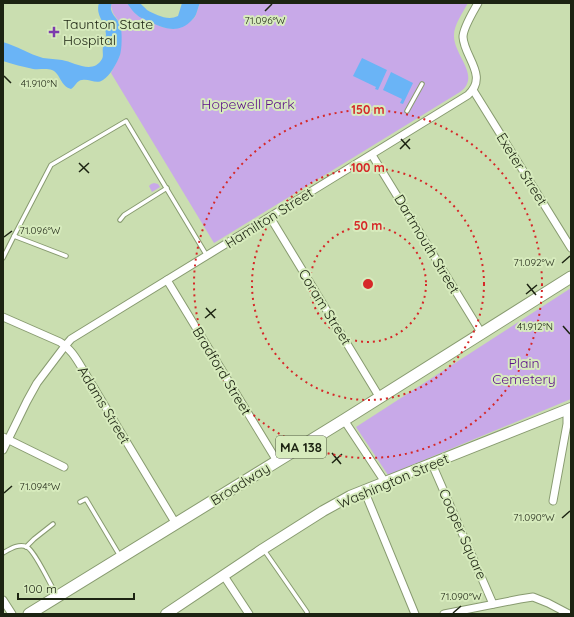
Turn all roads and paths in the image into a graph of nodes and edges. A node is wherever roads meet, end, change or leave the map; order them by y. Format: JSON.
{"nodes":[{"id":1,"x":478,"y":3,"type":"edge"},
{"id":2,"x":422,"y":84,"type":"dead end"},
{"id":3,"x":473,"y":90,"type":"junction"},
{"id":4,"x":407,"y":111,"type":"dead end"},
{"id":5,"x":372,"y":154,"type":"junction"},
{"id":6,"x":167,"y":188,"type":"junction"},
{"id":7,"x":270,"y":217,"type":"junction"},
{"id":8,"x":120,"y":220,"type":"dead end"},
{"id":9,"x":14,"y":236,"type":"junction"},
{"id":10,"x":571,"y":248,"type":"edge"},
{"id":11,"x":66,"y":256,"type":"dead end"},
{"id":12,"x":207,"y":256,"type":"junction"},
{"id":13,"x":3,"y":258,"type":"edge"},
{"id":14,"x":571,"y":277,"type":"edge"},
{"id":15,"x":167,"y":280,"type":"junction"},
{"id":16,"x":3,"y":317,"type":"edge"},
{"id":17,"x":482,"y":334,"type":"junction"},
{"id":18,"x":65,"y":346,"type":"junction"},
{"id":19,"x":380,"y":398,"type":"junction"},
{"id":20,"x":569,"y":409,"type":"edge"},
{"id":21,"x":344,"y":420,"type":"junction"},
{"id":22,"x":6,"y":439,"type":"edge"},
{"id":23,"x":3,"y":450,"type":"edge"},
{"id":24,"x":277,"y":461,"type":"junction"},
{"id":25,"x":432,"y":464,"type":"junction"},
{"id":26,"x":64,"y":467,"type":"dead end"},
{"id":27,"x":386,"y":482,"type":"junction"},
{"id":28,"x":364,"y":490,"type":"junction"},
{"id":29,"x":553,"y":501,"type":"dead end"},
{"id":30,"x":80,"y":502,"type":"dead end"},
{"id":31,"x":53,"y":524,"type":"dead end"},
{"id":32,"x":176,"y":524,"type":"junction"},
{"id":33,"x":26,"y":547,"type":"junction"},
{"id":34,"x":263,"y":549,"type":"junction"},
{"id":35,"x":3,"y":553,"type":"edge"},
{"id":36,"x":121,"y":558,"type":"junction"},
{"id":37,"x":224,"y":576,"type":"junction"},
{"id":38,"x":57,"y":597,"type":"junction"},
{"id":39,"x":3,"y":600,"type":"edge"},
{"id":40,"x":493,"y":604,"type":"junction"},
{"id":41,"x":171,"y":613,"type":"edge"},
{"id":42,"x":12,"y":614,"type":"edge"},
{"id":43,"x":29,"y":614,"type":"edge"},
{"id":44,"x":249,"y":614,"type":"edge"},
{"id":45,"x":307,"y":614,"type":"edge"},
{"id":46,"x":415,"y":614,"type":"edge"},
{"id":47,"x":444,"y":614,"type":"edge"},
{"id":48,"x":569,"y":614,"type":"edge"}],
"edges":[{"from":1,"to":3,"type":"street"},
{"from":2,"to":4,"type":"lane"},
{"from":3,"to":5,"type":"street","name":"Hamilton Street"},
{"from":3,"to":10,"type":"street","name":"Exeter Street"},
{"from":5,"to":7,"type":"street","name":"Hamilton Street"},
{"from":5,"to":17,"type":"street","name":"Dartmouth Street"},
{"from":6,"to":8,"type":"lane"},
{"from":6,"to":9,"type":"lane"},
{"from":6,"to":12,"type":"lane"},
{"from":7,"to":12,"type":"street","name":"Hamilton Street"},
{"from":7,"to":19,"type":"street","name":"Coram Street"},
{"from":9,"to":11,"type":"lane"},
{"from":9,"to":13,"type":"lane"},
{"from":12,"to":15,"type":"street","name":"Hamilton Street"},
{"from":14,"to":17,"type":"main road","name":"Broadway","number":"MA 138"},
{"from":15,"to":18,"type":"street","name":"Hamilton Street"},
{"from":15,"to":24,"type":"street","name":"Bradford Street"},
{"from":16,"to":18,"type":"street","name":"Adams Street"},
{"from":17,"to":19,"type":"main road","name":"Broadway","number":"MA 138"},
{"from":18,"to":22,"type":"street","name":"Hamilton Street"},
{"from":18,"to":32,"type":"street","name":"Adams Street"},
{"from":19,"to":21,"type":"main road","name":"Broadway","number":"MA 138"},
{"from":20,"to":25,"type":"street","name":"Washington Street"},
{"from":20,"to":29,"type":"street"},
{"from":21,"to":24,"type":"main road","name":"Broadway","number":"MA 138"},
{"from":21,"to":27,"type":"street"},
{"from":22,"to":23,"type":"street","name":"Hamilton Street"},
{"from":22,"to":26,"type":"street"},
{"from":24,"to":32,"type":"main road","name":"Broadway","number":"MA 138"},
{"from":25,"to":27,"type":"street","name":"Washington Street"},
{"from":25,"to":40,"type":"street","name":"Cooper Square"},
{"from":27,"to":28,"type":"street","name":"Washington Street"},
{"from":28,"to":34,"type":"street","name":"Washington Street"},
{"from":28,"to":46,"type":"street"},
{"from":30,"to":36,"type":"lane"},
{"from":31,"to":33,"type":"lane"},
{"from":32,"to":36,"type":"main road","name":"Broadway","number":"MA 138"},
{"from":33,"to":35,"type":"lane"},
{"from":33,"to":38,"type":"lane"},
{"from":34,"to":37,"type":"street","name":"Washington Street"},
{"from":34,"to":45,"type":"lane"},
{"from":36,"to":38,"type":"main road","name":"Broadway","number":"MA 138"},
{"from":37,"to":41,"type":"street","name":"Washington Street"},
{"from":37,"to":44,"type":"street"},
{"from":38,"to":43,"type":"main road","name":"Broadway","number":"MA 138"},
{"from":39,"to":42,"type":"street"},
{"from":40,"to":47,"type":"street"},
{"from":40,"to":48,"type":"street"}]}
